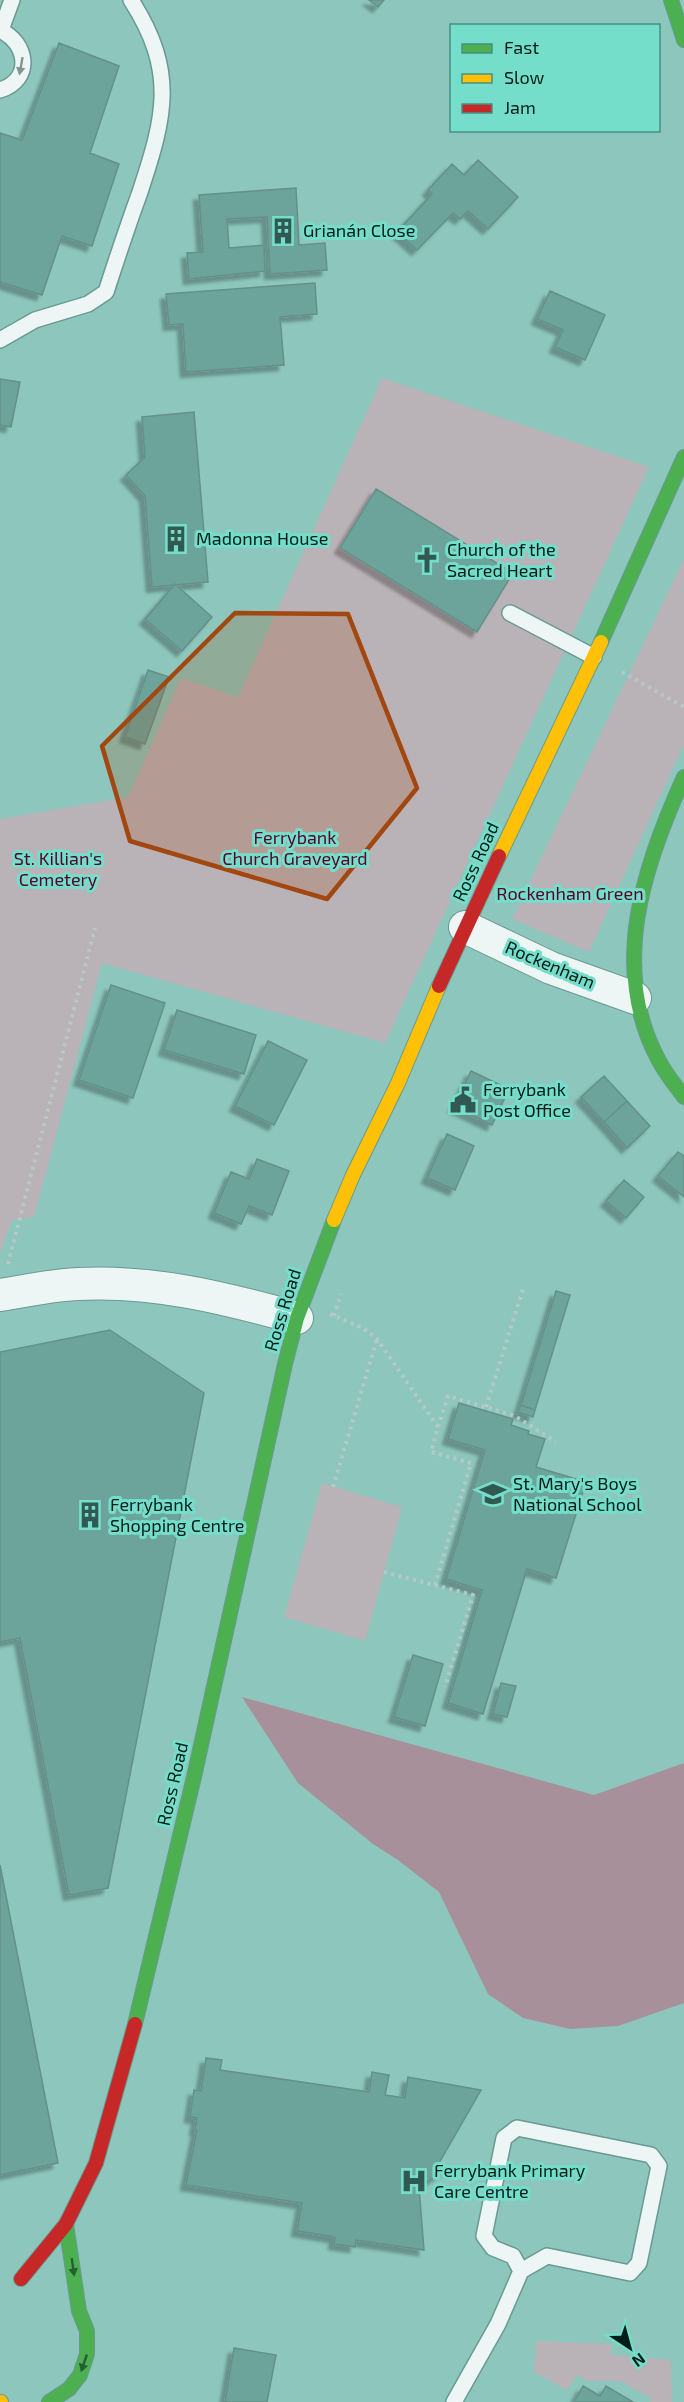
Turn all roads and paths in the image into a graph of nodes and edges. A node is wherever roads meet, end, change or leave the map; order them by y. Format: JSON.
{"nodes":[{"id":1,"x":12,"y":0,"type":"edge"},
{"id":2,"x":131,"y":0,"type":"edge"},
{"id":3,"x":671,"y":0,"type":"edge"},
{"id":4,"x":0,"y":30,"type":"edge"},
{"id":5,"x":684,"y":40,"type":"edge"},
{"id":6,"x":0,"y":90,"type":"edge"},
{"id":7,"x":0,"y":340,"type":"edge"},
{"id":8,"x":684,"y":457,"type":"edge"},
{"id":9,"x":510,"y":613,"type":"dead end"},
{"id":10,"x":594,"y":657,"type":"junction"},
{"id":11,"x":684,"y":706,"type":"edge"},
{"id":12,"x":684,"y":777,"type":"edge"},
{"id":13,"x":465,"y":927,"type":"junction"},
{"id":14,"x":94,"y":928,"type":"dead end"},
{"id":15,"x":635,"y":998,"type":"junction"},
{"id":16,"x":684,"y":1097,"type":"edge"},
{"id":17,"x":3,"y":1283,"type":"edge"},
{"id":18,"x":524,"y":1286,"type":"dead end"},
{"id":19,"x":299,"y":1311,"type":"junction"},
{"id":20,"x":377,"y":1339,"type":"junction"},
{"id":21,"x":486,"y":1407,"type":"junction"},
{"id":22,"x":438,"y":1427,"type":"junction"},
{"id":23,"x":556,"y":1442,"type":"dead end"},
{"id":24,"x":333,"y":1487,"type":"dead end"},
{"id":25,"x":384,"y":1572,"type":"dead end"},
{"id":26,"x":435,"y":1585,"type":"junction"},
{"id":27,"x":445,"y":1687,"type":"dead end"},
{"id":28,"x":66,"y":2224,"type":"junction"},
{"id":29,"x":521,"y":2271,"type":"junction"},
{"id":30,"x":43,"y":2282,"type":"dead end"},
{"id":31,"x":64,"y":2295,"type":"dead end"},
{"id":32,"x":79,"y":2311,"type":"junction"},
{"id":33,"x":49,"y":2402,"type":"edge"},
{"id":34,"x":454,"y":2402,"type":"edge"}],
"edges":[{"from":1,"to":4,"type":"lane"},
{"from":2,"to":7,"type":"lane"},
{"from":3,"to":5,"type":"main road"},
{"from":4,"to":6,"type":"lane","one_way":true},
{"from":8,"to":10,"type":"main road","name":"Ross Road"},
{"from":9,"to":10,"type":"lane"},
{"from":10,"to":11,"type":"path"},
{"from":10,"to":13,"type":"main road","name":"Ross Road"},
{"from":12,"to":15,"type":"main road"},
{"from":13,"to":15,"type":"street","name":"Rockenham"},
{"from":13,"to":19,"type":"main road","name":"Ross Road"},
{"from":14,"to":17,"type":"path"},
{"from":15,"to":16,"type":"main road"},
{"from":17,"to":19,"type":"street"},
{"from":18,"to":21,"type":"path"},
{"from":19,"to":20,"type":"path"},
{"from":19,"to":28,"type":"main road","name":"Ross Road"},
{"from":20,"to":22,"type":"path"},
{"from":20,"to":24,"type":"path"},
{"from":21,"to":22,"type":"path"},
{"from":21,"to":23,"type":"path"},
{"from":22,"to":26,"type":"path"},
{"from":25,"to":26,"type":"path"},
{"from":26,"to":27,"type":"path"},
{"from":28,"to":30,"type":"main road","name":"Ross Road"},
{"from":28,"to":32,"type":"main road","one_way":true},
{"from":29,"to":29,"type":"lane"},
{"from":29,"to":34,"type":"lane"},
{"from":31,"to":32,"type":"main road"},
{"from":32,"to":33,"type":"main road","one_way":true}]}
